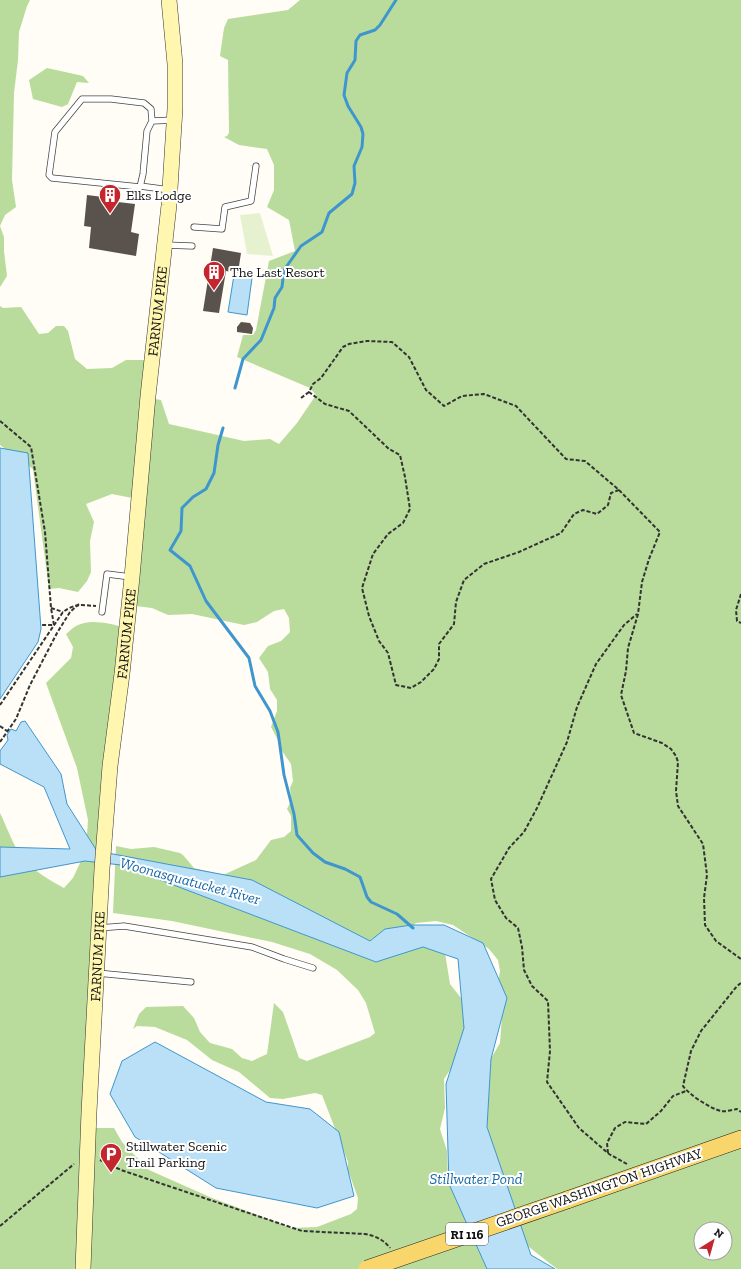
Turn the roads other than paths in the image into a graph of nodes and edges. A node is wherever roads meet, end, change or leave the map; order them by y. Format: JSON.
{"nodes":[{"id":1,"x":169,"y":0,"type":"edge"},
{"id":2,"x":174,"y":120,"type":"junction"},
{"id":3,"x":152,"y":121,"type":"junction"},
{"id":4,"x":256,"y":166,"type":"dead end"},
{"id":5,"x":140,"y":186,"type":"junction"},
{"id":6,"x":170,"y":190,"type":"junction"},
{"id":7,"x":194,"y":227,"type":"dead end"},
{"id":8,"x":164,"y":245,"type":"junction"},
{"id":9,"x":192,"y":246,"type":"dead end"},
{"id":10,"x":132,"y":577,"type":"junction"},
{"id":11,"x":103,"y":610,"type":"road end"},
{"id":12,"x":99,"y":928,"type":"junction"},
{"id":13,"x":313,"y":968,"type":"dead end"},
{"id":14,"x":96,"y":973,"type":"junction"},
{"id":15,"x":191,"y":982,"type":"dead end"},
{"id":16,"x":741,"y":1139,"type":"edge"},
{"id":17,"x":83,"y":1269,"type":"edge"},
{"id":18,"x":367,"y":1269,"type":"edge"}],
"edges":[{"from":1,"to":2,"type":"main road","name":"FARNUM PIKE"},
{"from":2,"to":3,"type":"lane"},
{"from":2,"to":6,"type":"main road","name":"FARNUM PIKE"},
{"from":3,"to":5,"type":"lane"},
{"from":3,"to":5,"type":"lane"},
{"from":4,"to":7,"type":"lane"},
{"from":5,"to":6,"type":"lane"},
{"from":6,"to":8,"type":"main road","name":"FARNUM PIKE"},
{"from":8,"to":9,"type":"lane"},
{"from":8,"to":10,"type":"main road","name":"FARNUM PIKE"},
{"from":10,"to":11,"type":"lane"},
{"from":10,"to":12,"type":"main road","name":"FARNUM PIKE"},
{"from":12,"to":13,"type":"lane"},
{"from":12,"to":14,"type":"main road","name":"FARNUM PIKE"},
{"from":14,"to":15,"type":"lane"},
{"from":14,"to":17,"type":"main road","name":"FARNUM PIKE"},
{"from":16,"to":18,"type":"main road","name":"GEORGE WASHINGTON HIGHWAY","number":"RI 116","bridge":true}]}
